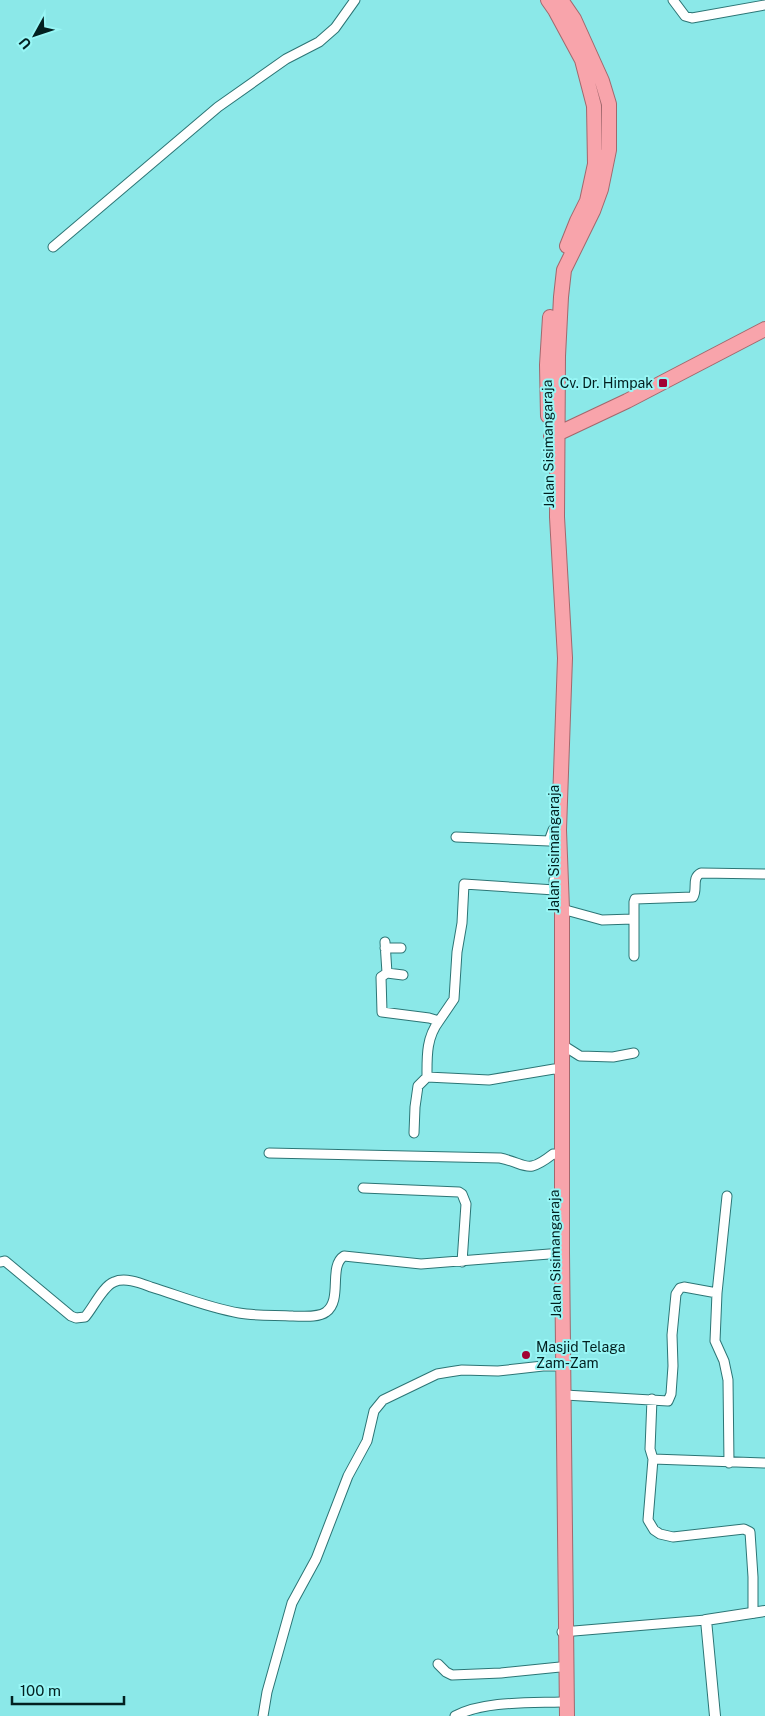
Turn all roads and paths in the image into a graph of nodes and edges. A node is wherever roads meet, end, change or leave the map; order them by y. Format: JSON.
{"nodes":[{"id":1,"x":355,"y":0,"type":"edge"},
{"id":2,"x":548,"y":0,"type":"edge"},
{"id":3,"x":561,"y":0,"type":"edge"},
{"id":4,"x":673,"y":0,"type":"edge"},
{"id":5,"x":765,"y":5,"type":"edge"},
{"id":6,"x":54,"y":247,"type":"dead end"},
{"id":7,"x":765,"y":329,"type":"edge"},
{"id":8,"x":555,"y":437,"type":"junction"},
{"id":9,"x":556,"y":830,"type":"junction"},
{"id":10,"x":456,"y":838,"type":"dead end"},
{"id":11,"x":765,"y":874,"type":"edge"},
{"id":12,"x":558,"y":879,"type":"junction"},
{"id":13,"x":562,"y":909,"type":"junction"},
{"id":14,"x":633,"y":919,"type":"junction"},
{"id":15,"x":401,"y":948,"type":"dead end"},
{"id":16,"x":634,"y":956,"type":"dead end"},
{"id":17,"x":387,"y":973,"type":"junction"},
{"id":18,"x":403,"y":974,"type":"dead end"},
{"id":19,"x":439,"y":1021,"type":"junction"},
{"id":20,"x":561,"y":1044,"type":"junction"},
{"id":21,"x":634,"y":1053,"type":"dead end"},
{"id":22,"x":558,"y":1069,"type":"junction"},
{"id":23,"x":427,"y":1077,"type":"junction"},
{"id":24,"x":414,"y":1133,"type":"dead end"},
{"id":25,"x":269,"y":1153,"type":"dead end"},
{"id":26,"x":558,"y":1155,"type":"junction"},
{"id":27,"x":363,"y":1188,"type":"dead end"},
{"id":28,"x":727,"y":1196,"type":"dead end"},
{"id":29,"x":559,"y":1253,"type":"junction"},
{"id":30,"x":0,"y":1262,"type":"edge"},
{"id":31,"x":462,"y":1262,"type":"junction"},
{"id":32,"x":717,"y":1293,"type":"junction"},
{"id":33,"x":558,"y":1359,"type":"junction"},
{"id":34,"x":565,"y":1395,"type":"junction"},
{"id":35,"x":652,"y":1399,"type":"junction"},
{"id":36,"x":653,"y":1460,"type":"junction"},
{"id":37,"x":729,"y":1463,"type":"junction"},
{"id":38,"x":765,"y":1463,"type":"edge"},
{"id":39,"x":765,"y":1611,"type":"edge"},
{"id":40,"x":753,"y":1613,"type":"junction"},
{"id":41,"x":706,"y":1620,"type":"junction"},
{"id":42,"x":563,"y":1632,"type":"junction"},
{"id":43,"x":438,"y":1664,"type":"dead end"},
{"id":44,"x":560,"y":1667,"type":"junction"},
{"id":45,"x":561,"y":1709,"type":"edge"},
{"id":46,"x":263,"y":1716,"type":"edge"},
{"id":47,"x":455,"y":1716,"type":"edge"},
{"id":48,"x":567,"y":1716,"type":"edge"},
{"id":49,"x":714,"y":1716,"type":"edge"}],
"edges":[{"from":1,"to":6,"type":"street"},
{"from":2,"to":8,"type":"highway","name":"Jalan Sisimangaraja"},
{"from":3,"to":8,"type":"highway"},
{"from":4,"to":5,"type":"street"},
{"from":7,"to":8,"type":"highway"},
{"from":8,"to":9,"type":"highway","name":"Jalan Sisimangaraja"},
{"from":9,"to":10,"type":"street"},
{"from":9,"to":12,"type":"highway","name":"Jalan Sisimangaraja"},
{"from":11,"to":14,"type":"street"},
{"from":12,"to":13,"type":"highway","name":"Jalan Sisimangaraja"},
{"from":12,"to":19,"type":"street"},
{"from":12,"to":22,"type":"highway","name":"Jalan Sisimangaraja"},
{"from":13,"to":14,"type":"street"},
{"from":13,"to":20,"type":"highway","name":"Jalan Sisimangaraja"},
{"from":14,"to":16,"type":"street"},
{"from":15,"to":17,"type":"street"},
{"from":17,"to":18,"type":"street"},
{"from":17,"to":19,"type":"street"},
{"from":19,"to":23,"type":"street"},
{"from":20,"to":21,"type":"street"},
{"from":20,"to":22,"type":"highway","name":"Jalan Sisimangaraja"},
{"from":22,"to":23,"type":"street"},
{"from":22,"to":26,"type":"highway","name":"Jalan Sisimangaraja"},
{"from":23,"to":24,"type":"street"},
{"from":25,"to":26,"type":"street"},
{"from":26,"to":29,"type":"highway","name":"Jalan Sisimangaraja"},
{"from":27,"to":31,"type":"street"},
{"from":28,"to":32,"type":"street"},
{"from":29,"to":31,"type":"street"},
{"from":29,"to":33,"type":"highway","name":"Jalan Sisimangaraja"},
{"from":30,"to":31,"type":"street"},
{"from":32,"to":35,"type":"street"},
{"from":32,"to":37,"type":"street"},
{"from":33,"to":34,"type":"highway","name":"Jalan Sisimangaraja"},
{"from":33,"to":42,"type":"highway","name":"Jalan Sisimangaraja"},
{"from":33,"to":46,"type":"street"},
{"from":34,"to":35,"type":"street"},
{"from":34,"to":42,"type":"highway","name":"Jalan Sisimangaraja"},
{"from":35,"to":36,"type":"street"},
{"from":36,"to":37,"type":"street"},
{"from":36,"to":40,"type":"street"},
{"from":37,"to":38,"type":"street"},
{"from":39,"to":40,"type":"street"},
{"from":40,"to":41,"type":"street"},
{"from":41,"to":42,"type":"street"},
{"from":41,"to":49,"type":"street"},
{"from":42,"to":44,"type":"highway","name":"Jalan Sisimangaraja"},
{"from":42,"to":48,"type":"highway","name":"Jalan Sisimangaraja"},
{"from":43,"to":44,"type":"street"},
{"from":44,"to":45,"type":"highway","name":"Jalan Sisimangaraja"},
{"from":45,"to":47,"type":"street"}]}
